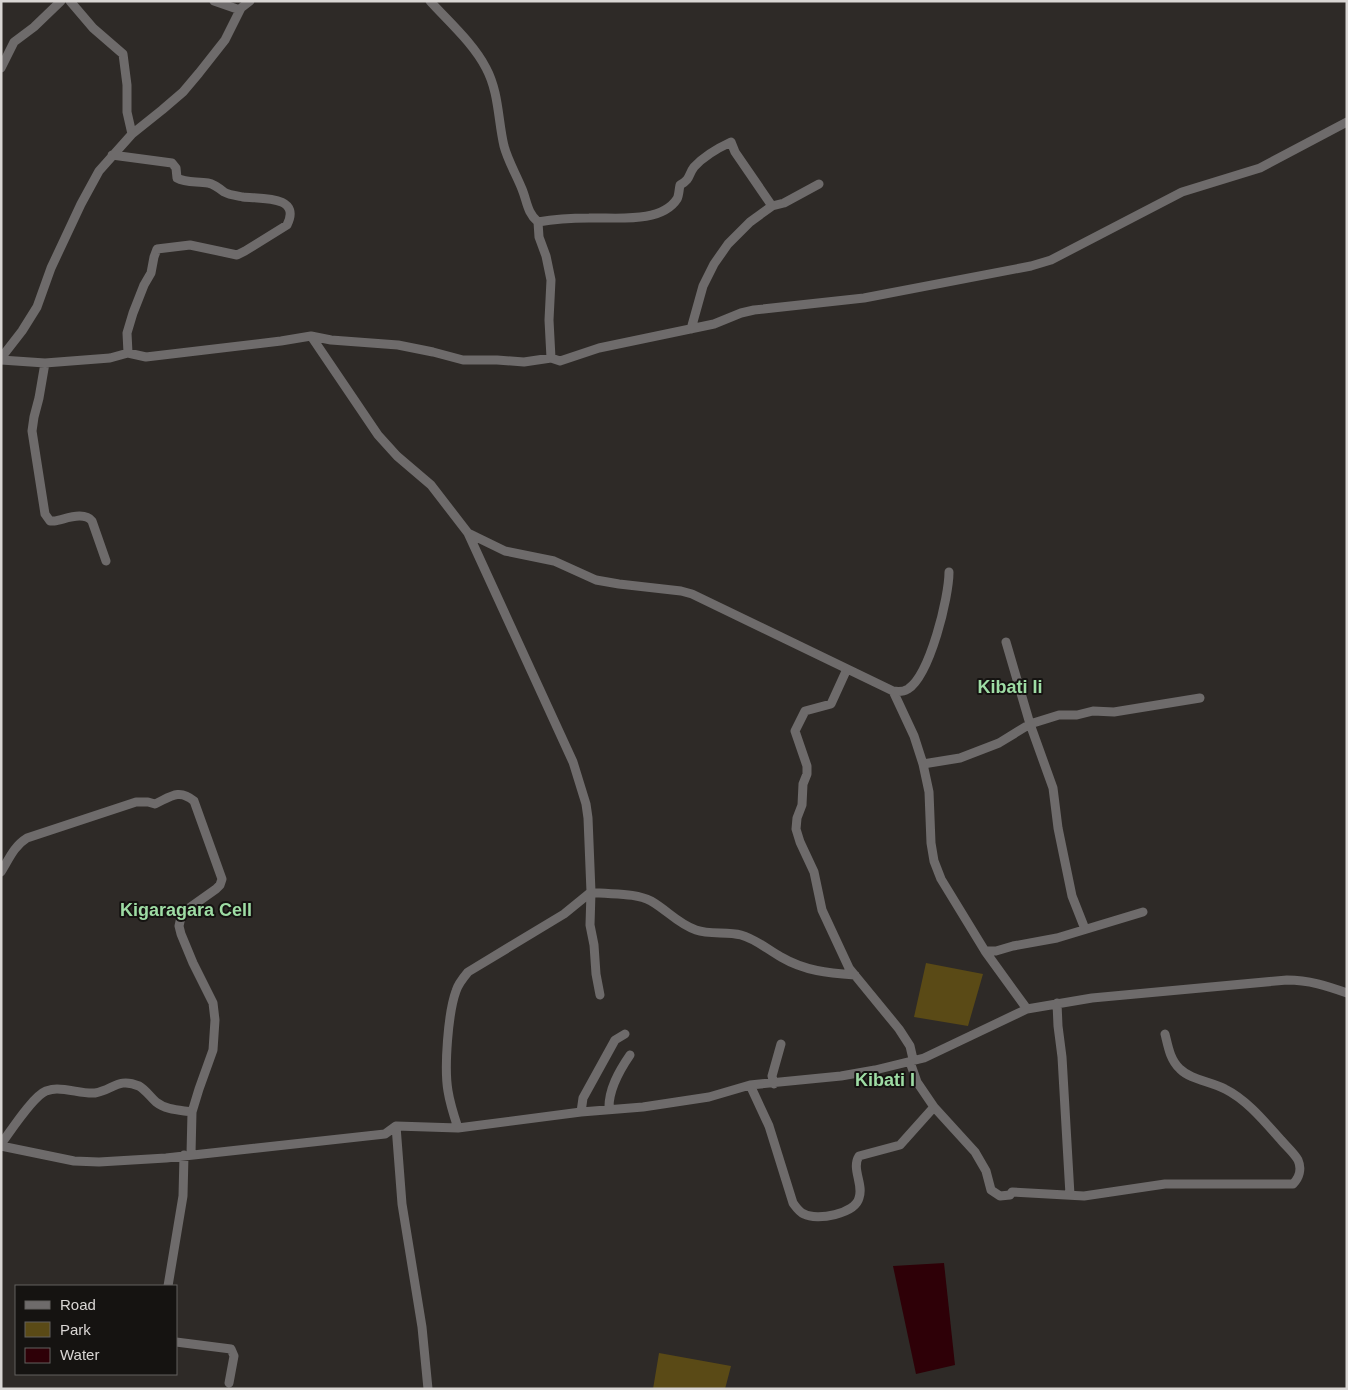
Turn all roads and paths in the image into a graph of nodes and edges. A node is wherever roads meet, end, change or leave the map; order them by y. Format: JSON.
{"nodes":[{"id":1,"x":61,"y":1,"type":"edge"},
{"id":2,"x":70,"y":1,"type":"edge"},
{"id":3,"x":214,"y":1,"type":"edge"},
{"id":4,"x":250,"y":1,"type":"edge"},
{"id":5,"x":430,"y":1,"type":"edge"},
{"id":6,"x":240,"y":10,"type":"junction"},
{"id":7,"x":1,"y":68,"type":"edge"},
{"id":8,"x":1347,"y":122,"type":"edge"},
{"id":9,"x":132,"y":134,"type":"junction"},
{"id":10,"x":112,"y":155,"type":"junction"},
{"id":11,"x":819,"y":184,"type":"dead end"},
{"id":12,"x":772,"y":206,"type":"junction"},
{"id":13,"x":538,"y":222,"type":"junction"},
{"id":14,"x":691,"y":329,"type":"junction"},
{"id":15,"x":311,"y":336,"type":"junction"},
{"id":16,"x":128,"y":353,"type":"junction"},
{"id":17,"x":551,"y":358,"type":"junction"},
{"id":18,"x":1,"y":359,"type":"edge"},
{"id":19,"x":45,"y":363,"type":"junction"},
{"id":20,"x":468,"y":532,"type":"junction"},
{"id":21,"x":106,"y":561,"type":"dead end"},
{"id":22,"x":949,"y":572,"type":"dead end"},
{"id":23,"x":1006,"y":642,"type":"dead end"},
{"id":24,"x":847,"y":669,"type":"junction"},
{"id":25,"x":893,"y":691,"type":"junction"},
{"id":26,"x":1200,"y":698,"type":"dead end"},
{"id":27,"x":1030,"y":724,"type":"junction"},
{"id":28,"x":923,"y":764,"type":"junction"},
{"id":29,"x":1,"y":872,"type":"edge"},
{"id":30,"x":591,"y":892,"type":"junction"},
{"id":31,"x":1143,"y":912,"type":"dead end"},
{"id":32,"x":1081,"y":928,"type":"junction"},
{"id":33,"x":985,"y":951,"type":"junction"},
{"id":34,"x":855,"y":975,"type":"junction"},
{"id":35,"x":1347,"y":993,"type":"edge"},
{"id":36,"x":600,"y":995,"type":"dead end"},
{"id":37,"x":1057,"y":1003,"type":"junction"},
{"id":38,"x":1027,"y":1008,"type":"junction"},
{"id":39,"x":625,"y":1034,"type":"dead end"},
{"id":40,"x":1165,"y":1034,"type":"dead end"},
{"id":41,"x":781,"y":1044,"type":"dead end"},
{"id":42,"x":630,"y":1055,"type":"dead end"},
{"id":43,"x":912,"y":1061,"type":"junction"},
{"id":44,"x":774,"y":1084,"type":"junction"},
{"id":45,"x":750,"y":1086,"type":"junction"},
{"id":46,"x":934,"y":1107,"type":"junction"},
{"id":47,"x":609,"y":1110,"type":"junction"},
{"id":48,"x":192,"y":1112,"type":"junction"},
{"id":49,"x":581,"y":1112,"type":"junction"},
{"id":50,"x":396,"y":1126,"type":"junction"},
{"id":51,"x":458,"y":1128,"type":"junction"},
{"id":52,"x":1,"y":1145,"type":"edge"},
{"id":53,"x":188,"y":1155,"type":"junction"},
{"id":54,"x":1070,"y":1195,"type":"junction"},
{"id":55,"x":168,"y":1285,"type":"edge"},
{"id":56,"x":178,"y":1342,"type":"edge"},
{"id":57,"x":229,"y":1383,"type":"dead end"},
{"id":58,"x":428,"y":1389,"type":"edge"}],
"edges":[{"from":1,"to":7,"type":"street"},
{"from":2,"to":9,"type":"street"},
{"from":3,"to":6,"type":"street"},
{"from":4,"to":6,"type":"street"},
{"from":5,"to":13,"type":"street"},
{"from":6,"to":9,"type":"street"},
{"from":8,"to":14,"type":"street"},
{"from":9,"to":10,"type":"street"},
{"from":10,"to":16,"type":"street"},
{"from":10,"to":18,"type":"street"},
{"from":11,"to":12,"type":"street"},
{"from":12,"to":13,"type":"street"},
{"from":12,"to":14,"type":"street"},
{"from":13,"to":17,"type":"street"},
{"from":14,"to":17,"type":"street"},
{"from":15,"to":16,"type":"street"},
{"from":15,"to":17,"type":"street"},
{"from":15,"to":20,"type":"street"},
{"from":16,"to":19,"type":"street"},
{"from":18,"to":19,"type":"street"},
{"from":19,"to":21,"type":"street"},
{"from":20,"to":24,"type":"street"},
{"from":20,"to":30,"type":"street"},
{"from":22,"to":25,"type":"street"},
{"from":23,"to":27,"type":"street"},
{"from":24,"to":25,"type":"street"},
{"from":24,"to":34,"type":"street"},
{"from":25,"to":28,"type":"street"},
{"from":26,"to":27,"type":"street"},
{"from":27,"to":28,"type":"street"},
{"from":27,"to":32,"type":"street"},
{"from":28,"to":33,"type":"street"},
{"from":29,"to":48,"type":"street"},
{"from":30,"to":34,"type":"street"},
{"from":30,"to":36,"type":"street"},
{"from":30,"to":51,"type":"street"},
{"from":31,"to":32,"type":"street"},
{"from":32,"to":33,"type":"street"},
{"from":33,"to":38,"type":"street"},
{"from":34,"to":43,"type":"street"},
{"from":35,"to":37,"type":"street"},
{"from":37,"to":38,"type":"street"},
{"from":37,"to":54,"type":"street"},
{"from":38,"to":43,"type":"street"},
{"from":39,"to":49,"type":"street"},
{"from":40,"to":54,"type":"street"},
{"from":41,"to":44,"type":"street"},
{"from":42,"to":47,"type":"street"},
{"from":43,"to":44,"type":"street"},
{"from":43,"to":46,"type":"street"},
{"from":44,"to":45,"type":"street"},
{"from":45,"to":46,"type":"street"},
{"from":45,"to":47,"type":"street"},
{"from":46,"to":54,"type":"street"},
{"from":47,"to":49,"type":"street"},
{"from":48,"to":52,"type":"street"},
{"from":48,"to":53,"type":"street"},
{"from":49,"to":51,"type":"street"},
{"from":50,"to":51,"type":"street"},
{"from":50,"to":53,"type":"street"},
{"from":50,"to":58,"type":"street"},
{"from":52,"to":53,"type":"street"},
{"from":53,"to":55,"type":"street"},
{"from":56,"to":57,"type":"street"}]}
